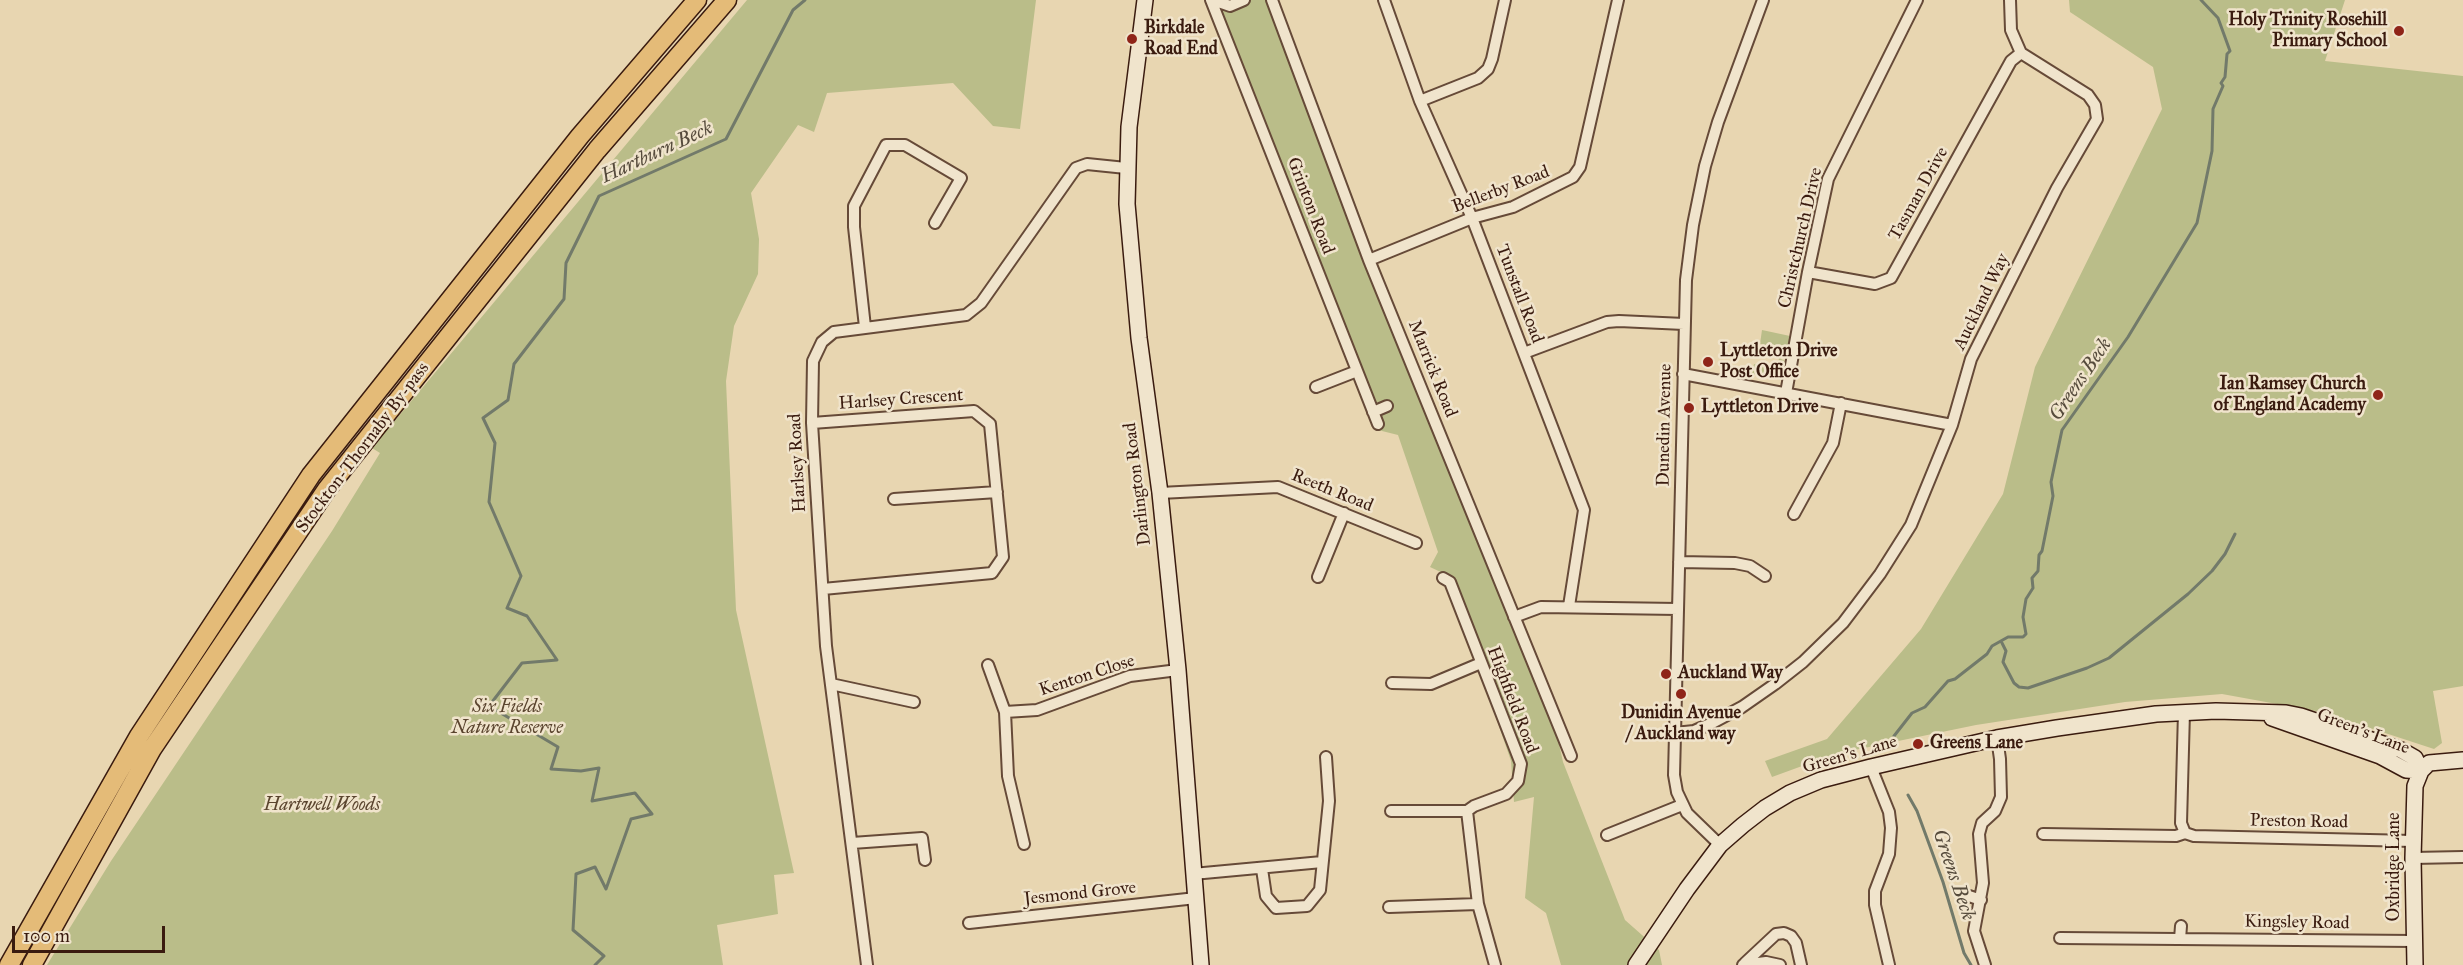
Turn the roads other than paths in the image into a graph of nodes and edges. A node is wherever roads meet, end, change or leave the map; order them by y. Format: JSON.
{"nodes":[{"id":1,"x":697,"y":0,"type":"edge"},
{"id":2,"x":727,"y":0,"type":"edge"},
{"id":3,"x":1145,"y":0,"type":"edge"},
{"id":4,"x":1212,"y":0,"type":"edge"},
{"id":5,"x":1244,"y":0,"type":"edge"},
{"id":6,"x":1272,"y":0,"type":"edge"},
{"id":7,"x":1384,"y":0,"type":"edge"},
{"id":8,"x":1505,"y":0,"type":"edge"},
{"id":9,"x":1618,"y":0,"type":"edge"},
{"id":10,"x":1763,"y":0,"type":"edge"},
{"id":11,"x":1917,"y":0,"type":"edge"},
{"id":12,"x":2010,"y":0,"type":"edge"},
{"id":13,"x":2021,"y":53,"type":"junction"},
{"id":14,"x":1420,"y":101,"type":"junction"},
{"id":15,"x":1126,"y":168,"type":"junction"},
{"id":16,"x":1472,"y":218,"type":"junction"},
{"id":17,"x":935,"y":223,"type":"dead end"},
{"id":18,"x":1370,"y":260,"type":"junction"},
{"id":19,"x":1808,"y":272,"type":"junction"},
{"id":20,"x":1684,"y":324,"type":"junction"},
{"id":21,"x":865,"y":327,"type":"junction"},
{"id":22,"x":1524,"y":353,"type":"junction"},
{"id":23,"x":1357,"y":371,"type":"junction"},
{"id":24,"x":1683,"y":374,"type":"junction"},
{"id":25,"x":1316,"y":387,"type":"dead end"},
{"id":26,"x":1786,"y":393,"type":"junction"},
{"id":27,"x":1841,"y":403,"type":"junction"},
{"id":28,"x":1387,"y":406,"type":"dead end"},
{"id":29,"x":1373,"y":412,"type":"junction"},
{"id":30,"x":812,"y":423,"type":"junction"},
{"id":31,"x":1378,"y":424,"type":"dead end"},
{"id":32,"x":1952,"y":425,"type":"junction"},
{"id":33,"x":997,"y":492,"type":"junction"},
{"id":34,"x":1160,"y":493,"type":"junction"},
{"id":35,"x":894,"y":500,"type":"dead end"},
{"id":36,"x":1344,"y":513,"type":"junction"},
{"id":37,"x":1794,"y":514,"type":"dead end"},
{"id":38,"x":1416,"y":543,"type":"dead end"},
{"id":39,"x":1679,"y":562,"type":"junction"},
{"id":40,"x":1765,"y":576,"type":"dead end"},
{"id":41,"x":1318,"y":577,"type":"dead end"},
{"id":42,"x":1443,"y":578,"type":"dead end"},
{"id":43,"x":823,"y":589,"type":"junction"},
{"id":44,"x":1569,"y":606,"type":"junction"},
{"id":45,"x":1678,"y":609,"type":"junction"},
{"id":46,"x":1514,"y":617,"type":"junction"},
{"id":47,"x":1481,"y":663,"type":"junction"},
{"id":48,"x":988,"y":665,"type":"dead end"},
{"id":49,"x":1178,"y":670,"type":"junction"},
{"id":50,"x":1392,"y":683,"type":"dead end"},
{"id":51,"x":831,"y":684,"type":"junction"},
{"id":52,"x":914,"y":702,"type":"dead end"},
{"id":53,"x":1005,"y":712,"type":"junction"},
{"id":54,"x":2184,"y":712,"type":"junction"},
{"id":55,"x":1675,"y":734,"type":"junction"},
{"id":56,"x":1997,"y":738,"type":"junction"},
{"id":57,"x":1566,"y":751,"type":"dead end"},
{"id":58,"x":1326,"y":757,"type":"dead end"},
{"id":59,"x":2463,"y":760,"type":"edge"},
{"id":60,"x":1871,"y":767,"type":"junction"},
{"id":61,"x":2421,"y":771,"type":"junction"},
{"id":62,"x":1682,"y":805,"type":"junction"},
{"id":63,"x":1391,"y":811,"type":"dead end"},
{"id":64,"x":1467,"y":811,"type":"junction"},
{"id":65,"x":2185,"y":833,"type":"junction"},
{"id":66,"x":2043,"y":834,"type":"dead end"},
{"id":67,"x":1607,"y":835,"type":"dead end"},
{"id":68,"x":2413,"y":841,"type":"junction"},
{"id":69,"x":852,"y":843,"type":"junction"},
{"id":70,"x":1024,"y":844,"type":"dead end"},
{"id":71,"x":1720,"y":845,"type":"junction"},
{"id":72,"x":2463,"y":857,"type":"edge"},
{"id":73,"x":2413,"y":858,"type":"junction"},
{"id":74,"x":925,"y":860,"type":"dead end"},
{"id":75,"x":1322,"y":862,"type":"junction"},
{"id":76,"x":1262,"y":869,"type":"junction"},
{"id":77,"x":1193,"y":874,"type":"junction"},
{"id":78,"x":1963,"y":894,"type":"dead end"},
{"id":79,"x":1196,"y":898,"type":"junction"},
{"id":80,"x":1981,"y":900,"type":"junction"},
{"id":81,"x":1478,"y":904,"type":"junction"},
{"id":82,"x":1389,"y":907,"type":"dead end"},
{"id":83,"x":969,"y":923,"type":"dead end"},
{"id":84,"x":2181,"y":926,"type":"dead end"},
{"id":85,"x":2060,"y":938,"type":"dead end"},
{"id":86,"x":2180,"y":939,"type":"junction"},
{"id":87,"x":2414,"y":942,"type":"junction"},
{"id":88,"x":1744,"y":964,"type":"edge"},
{"id":89,"x":9,"y":965,"type":"edge"},
{"id":90,"x":32,"y":965,"type":"edge"},
{"id":91,"x":867,"y":965,"type":"edge"},
{"id":92,"x":1201,"y":965,"type":"edge"},
{"id":93,"x":1495,"y":965,"type":"edge"},
{"id":94,"x":1636,"y":965,"type":"edge"},
{"id":95,"x":1780,"y":965,"type":"edge"},
{"id":96,"x":1801,"y":965,"type":"edge"},
{"id":97,"x":1889,"y":965,"type":"edge"},
{"id":98,"x":1985,"y":965,"type":"edge"},
{"id":99,"x":2415,"y":965,"type":"edge"}],
"edges":[{"from":1,"to":89,"type":"highway","name":"Stockton-Thornaby By-pass"},
{"from":2,"to":90,"type":"highway","name":"Stockton-Thornaby By-pass"},
{"from":3,"to":15,"type":"street","name":"Darlington Road"},
{"from":4,"to":5,"type":"street"},
{"from":4,"to":23,"type":"street","name":"Grinton Road"},
{"from":6,"to":18,"type":"street","name":"Marrick Road"},
{"from":7,"to":14,"type":"street","name":"Tunstall Road"},
{"from":8,"to":14,"type":"street"},
{"from":9,"to":16,"type":"street","name":"Bellerby Road"},
{"from":10,"to":20,"type":"street","name":"Dunedin Avenue"},
{"from":11,"to":19,"type":"street","name":"Christchurch Drive"},
{"from":12,"to":13,"type":"street"},
{"from":13,"to":19,"type":"street","name":"Tasman Drive"},
{"from":13,"to":32,"type":"street","name":"Auckland Way"},
{"from":14,"to":16,"type":"street","name":"Tunstall Road"},
{"from":15,"to":21,"type":"street","name":"Harlsey Road"},
{"from":15,"to":34,"type":"street","name":"Darlington Road"},
{"from":16,"to":18,"type":"street","name":"Bellerby Road"},
{"from":16,"to":22,"type":"street","name":"Tunstall Road"},
{"from":17,"to":21,"type":"street"},
{"from":18,"to":46,"type":"street","name":"Marrick Road"},
{"from":19,"to":26,"type":"street","name":"Christchurch Drive"},
{"from":20,"to":22,"type":"street"},
{"from":20,"to":24,"type":"street","name":"Dunedin Avenue"},
{"from":21,"to":30,"type":"street","name":"Harlsey Road"},
{"from":22,"to":44,"type":"street","name":"Tunstall Road"},
{"from":23,"to":25,"type":"street"},
{"from":23,"to":29,"type":"street","name":"Grinton Road"},
{"from":24,"to":26,"type":"street"},
{"from":24,"to":39,"type":"street","name":"Dunedin Avenue"},
{"from":26,"to":27,"type":"street"},
{"from":27,"to":32,"type":"street"},
{"from":27,"to":37,"type":"street"},
{"from":28,"to":29,"type":"street"},
{"from":29,"to":31,"type":"street","name":"Grinton Road"},
{"from":30,"to":33,"type":"street","name":"Harlsey Crescent"},
{"from":30,"to":43,"type":"street","name":"Harlsey Road"},
{"from":32,"to":55,"type":"street","name":"Auckland Way"},
{"from":33,"to":35,"type":"street"},
{"from":33,"to":43,"type":"street","name":"Harlsey Crescent"},
{"from":34,"to":36,"type":"street","name":"Reeth Road"},
{"from":34,"to":49,"type":"street","name":"Darlington Road"},
{"from":36,"to":38,"type":"street","name":"Reeth Road"},
{"from":36,"to":41,"type":"street"},
{"from":39,"to":40,"type":"street"},
{"from":39,"to":45,"type":"street","name":"Dunedin Avenue"},
{"from":42,"to":47,"type":"street","name":"Highfield Road"},
{"from":43,"to":51,"type":"street","name":"Harlsey Road"},
{"from":44,"to":45,"type":"street"},
{"from":44,"to":46,"type":"street"},
{"from":45,"to":55,"type":"street","name":"Dunedin Avenue"},
{"from":46,"to":57,"type":"street","name":"Marrick Road"},
{"from":47,"to":50,"type":"street"},
{"from":47,"to":64,"type":"street","name":"Highfield Road"},
{"from":48,"to":53,"type":"street"},
{"from":49,"to":53,"type":"street","name":"Kenton Close"},
{"from":49,"to":77,"type":"street","name":"Darlington Road"},
{"from":51,"to":52,"type":"street"},
{"from":51,"to":69,"type":"street","name":"Harlsey Road"},
{"from":53,"to":70,"type":"street"},
{"from":54,"to":56,"type":"street","name":"Green's Lane"},
{"from":54,"to":61,"type":"street","name":"Green's Lane"},
{"from":54,"to":65,"type":"street"},
{"from":55,"to":62,"type":"street","name":"Dunedin Avenue"},
{"from":56,"to":60,"type":"street","name":"Green's Lane"},
{"from":56,"to":80,"type":"street"},
{"from":58,"to":75,"type":"street"},
{"from":59,"to":61,"type":"street"},
{"from":60,"to":71,"type":"street","name":"Green's Lane"},
{"from":60,"to":97,"type":"street"},
{"from":61,"to":68,"type":"street","name":"Oxbridge Lane"},
{"from":62,"to":67,"type":"street"},
{"from":62,"to":71,"type":"street","name":"Dunedin Avenue"},
{"from":63,"to":64,"type":"street"},
{"from":64,"to":81,"type":"street"},
{"from":65,"to":66,"type":"street","name":"Preston Road"},
{"from":65,"to":68,"type":"street","name":"Preston Road"},
{"from":68,"to":73,"type":"street","name":"Oxbridge Lane"},
{"from":69,"to":74,"type":"street"},
{"from":69,"to":91,"type":"street","name":"Harlsey Road"},
{"from":71,"to":94,"type":"street","name":"Green's Lane"},
{"from":72,"to":73,"type":"street"},
{"from":73,"to":87,"type":"street","name":"Oxbridge Lane"},
{"from":75,"to":76,"type":"street"},
{"from":75,"to":76,"type":"street"},
{"from":76,"to":77,"type":"street"},
{"from":77,"to":79,"type":"street","name":"Darlington Road"},
{"from":78,"to":80,"type":"street"},
{"from":79,"to":83,"type":"street","name":"Jesmond Grove"},
{"from":79,"to":92,"type":"street","name":"Darlington Road"},
{"from":80,"to":98,"type":"street"},
{"from":81,"to":82,"type":"street"},
{"from":81,"to":93,"type":"street"},
{"from":84,"to":86,"type":"street"},
{"from":85,"to":86,"type":"street","name":"Kingsley Road"},
{"from":86,"to":87,"type":"street","name":"Kingsley Road"},
{"from":87,"to":99,"type":"street","name":"Oxbridge Lane"},
{"from":88,"to":95,"type":"street"},
{"from":88,"to":96,"type":"street"}]}
